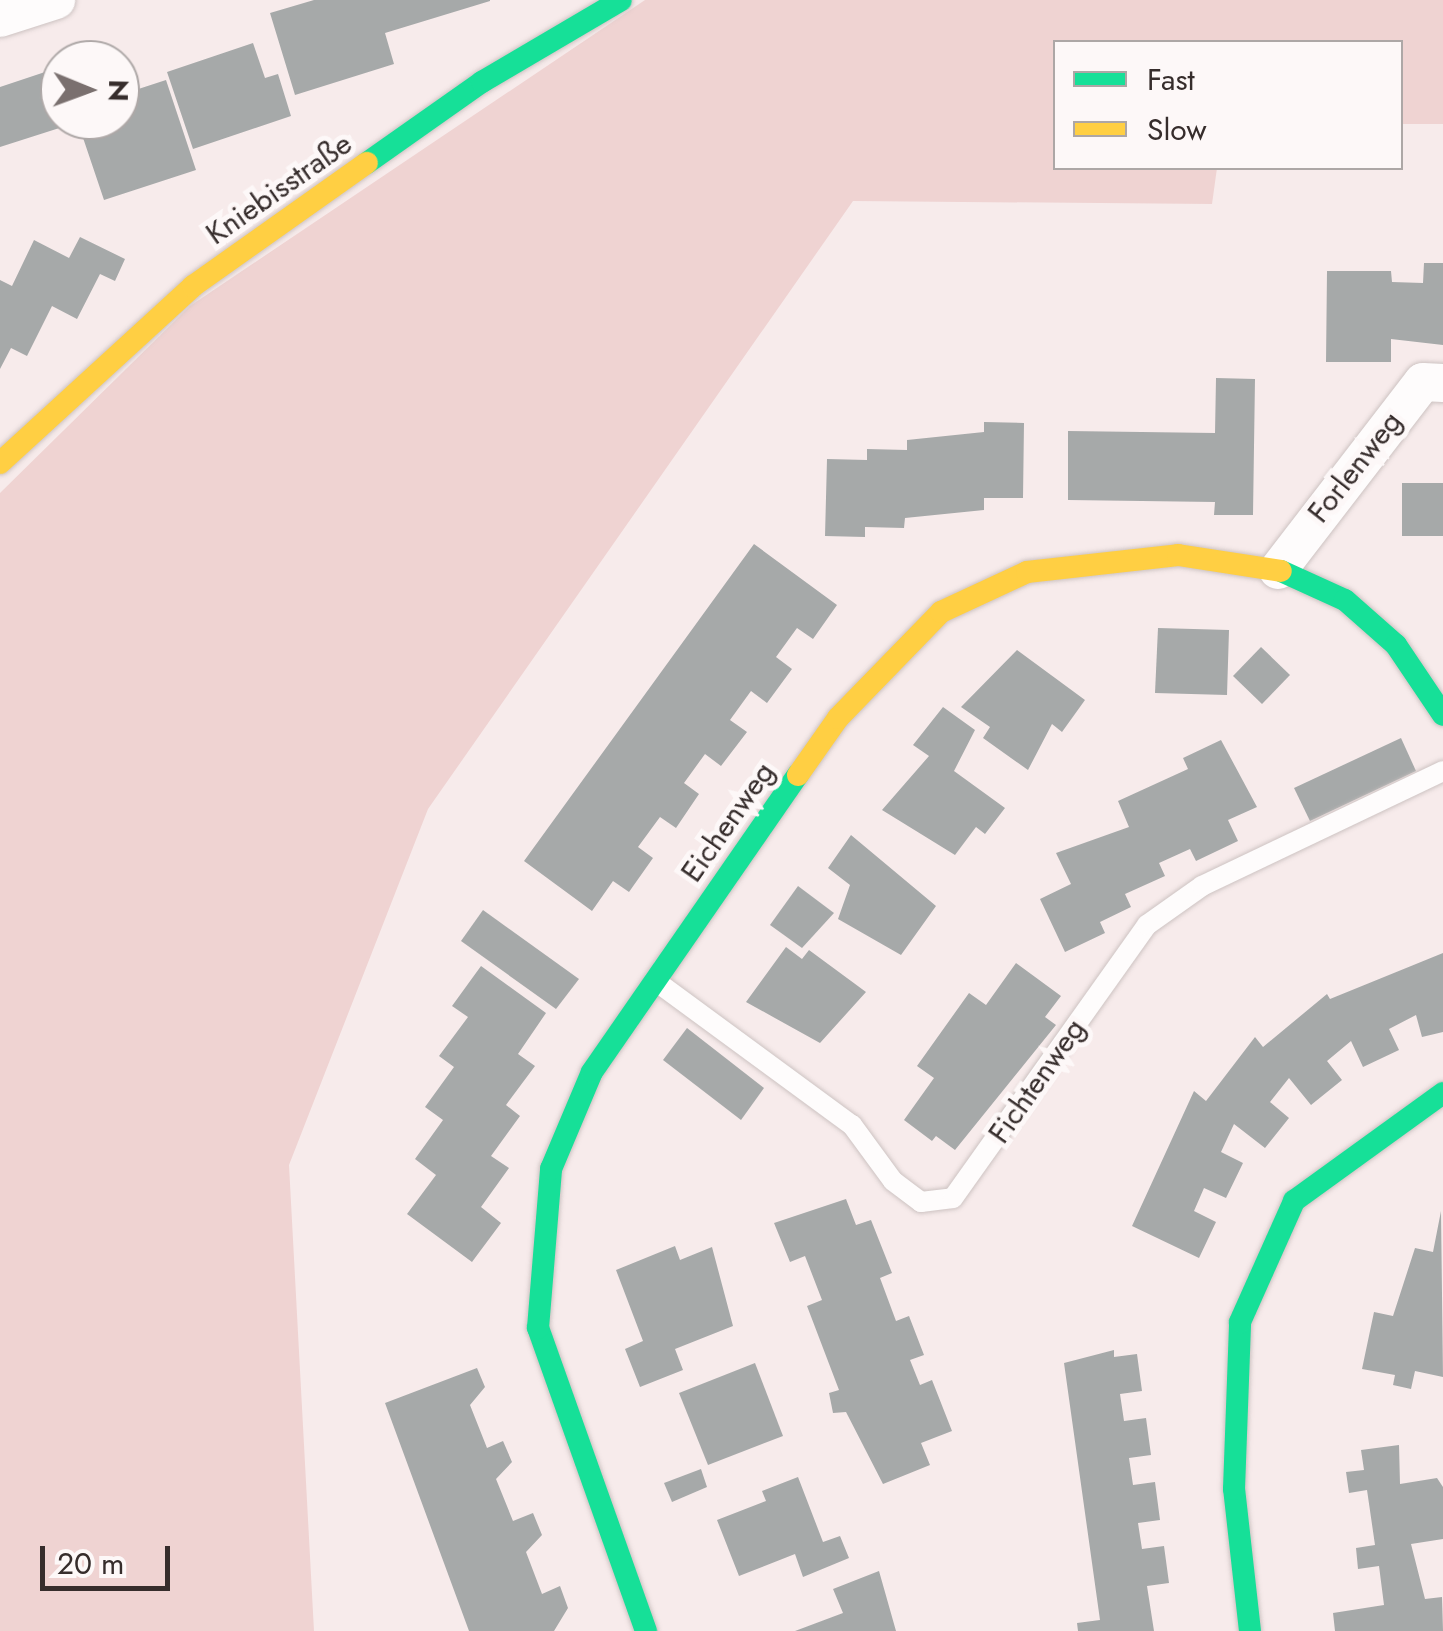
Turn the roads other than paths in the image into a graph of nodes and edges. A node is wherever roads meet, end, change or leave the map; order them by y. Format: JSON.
{"nodes":[{"id":1,"x":56,"y":0,"type":"edge"},
{"id":2,"x":614,"y":2,"type":"edge"},
{"id":3,"x":0,"y":18,"type":"edge"},
{"id":4,"x":1443,"y":383,"type":"edge"},
{"id":5,"x":0,"y":463,"type":"edge"},
{"id":6,"x":1278,"y":570,"type":"junction"},
{"id":7,"x":1443,"y":715,"type":"edge"},
{"id":8,"x":1443,"y":771,"type":"edge"},
{"id":9,"x":655,"y":980,"type":"junction"},
{"id":10,"x":1443,"y":1094,"type":"edge"},
{"id":11,"x":646,"y":1631,"type":"edge"},
{"id":12,"x":1250,"y":1631,"type":"edge"}],
"edges":[{"from":1,"to":3,"type":"street"},
{"from":2,"to":5,"type":"street","name":"Kniebisstraße"},
{"from":4,"to":6,"type":"street","name":"Forlenweg"},
{"from":6,"to":7,"type":"street","name":"Eichenweg"},
{"from":6,"to":9,"type":"street","name":"Eichenweg"},
{"from":8,"to":9,"type":"lane","name":"Fichtenweg"},
{"from":9,"to":11,"type":"street","name":"Eichenweg"},
{"from":10,"to":12,"type":"street"}]}
